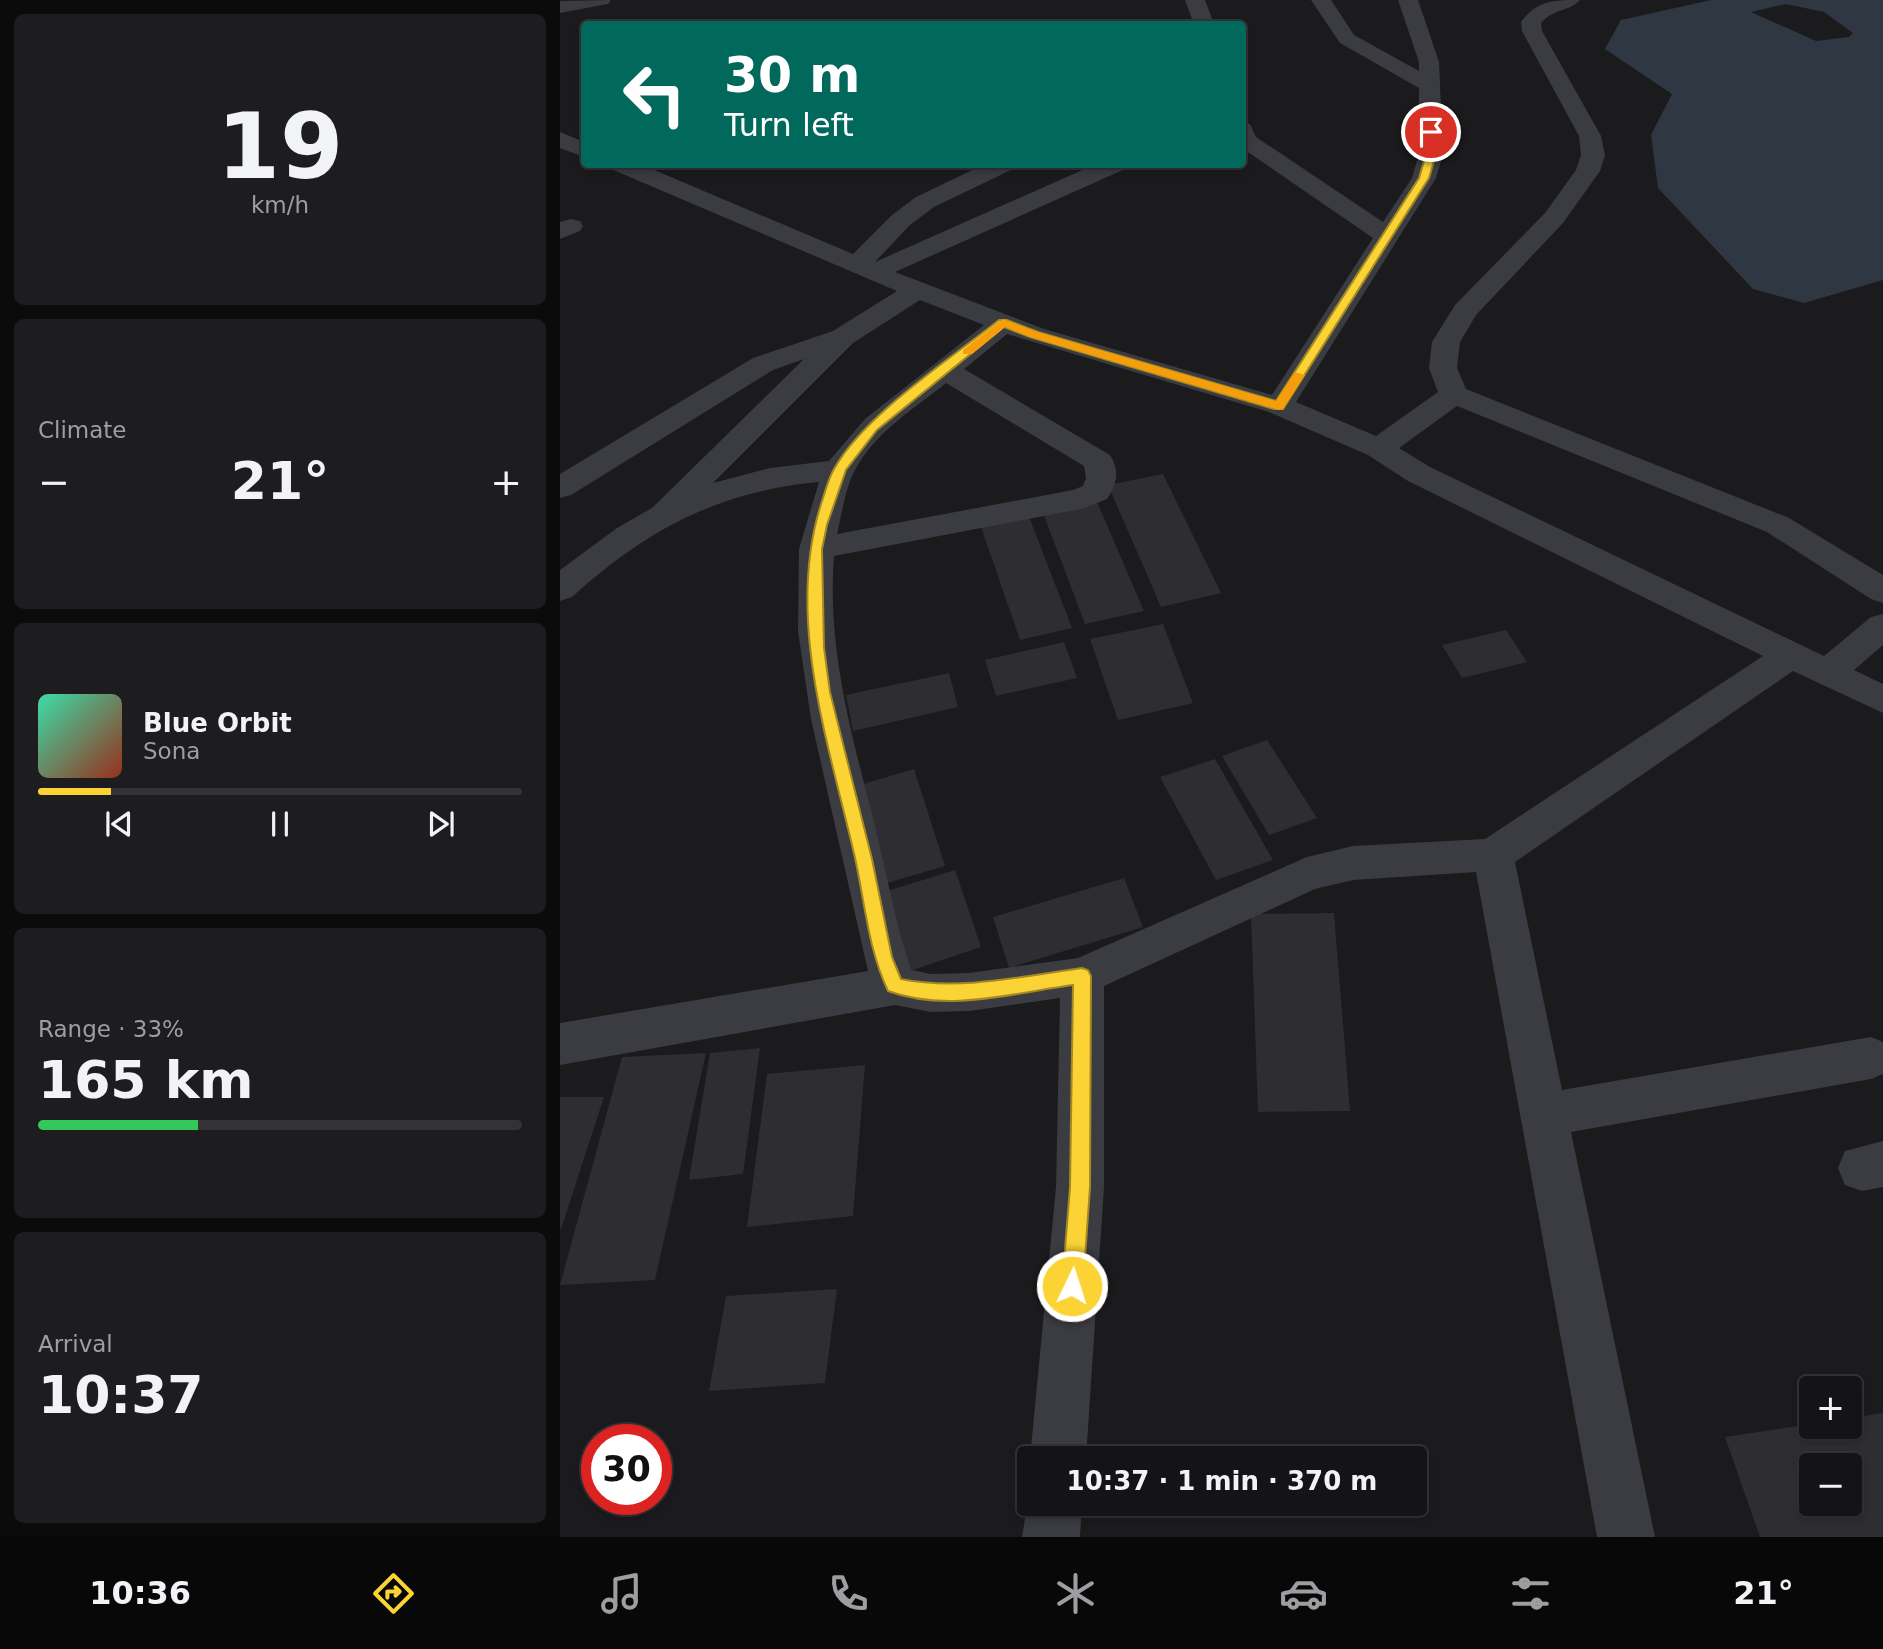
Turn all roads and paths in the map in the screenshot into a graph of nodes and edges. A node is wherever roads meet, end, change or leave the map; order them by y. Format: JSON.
{"nodes":[{"id":1,"x":601,"y":0,"type":"edge"},
{"id":2,"x":1195,"y":0,"type":"edge"},
{"id":3,"x":1321,"y":0,"type":"edge"},
{"id":4,"x":1408,"y":0,"type":"edge"},
{"id":5,"x":1570,"y":0,"type":"edge"},
{"id":6,"x":560,"y":8,"type":"edge"},
{"id":7,"x":1203,"y":21,"type":"edge"},
{"id":8,"x":1430,"y":86,"type":"junction"},
{"id":9,"x":560,"y":139,"type":"edge"},
{"id":10,"x":1246,"y":140,"type":"edge"},
{"id":11,"x":581,"y":149,"type":"edge"},
{"id":12,"x":628,"y":168,"type":"edge"},
{"id":13,"x":997,"y":168,"type":"edge"},
{"id":14,"x":1107,"y":168,"type":"edge"},
{"id":15,"x":1387,"y":236,"type":"junction"},
{"id":16,"x":865,"y":268,"type":"junction"},
{"id":17,"x":918,"y":290,"type":"junction"},
{"id":18,"x":1003,"y":323,"type":"junction"},
{"id":19,"x":844,"y":337,"type":"junction"},
{"id":20,"x":945,"y":370,"type":"junction"},
{"id":21,"x":1454,"y":394,"type":"junction"},
{"id":22,"x":1279,"y":406,"type":"junction"},
{"id":23,"x":1380,"y":448,"type":"junction"},
{"id":24,"x":839,"y":470,"type":"junction"},
{"id":25,"x":560,"y":488,"type":"edge"},
{"id":26,"x":666,"y":511,"type":"junction"},
{"id":27,"x":816,"y":549,"type":"junction"},
{"id":28,"x":560,"y":589,"type":"edge"},
{"id":29,"x":1883,"y":591,"type":"edge"},
{"id":30,"x":1883,"y":626,"type":"edge"},
{"id":31,"x":1791,"y":655,"type":"junction"},
{"id":32,"x":1828,"y":673,"type":"junction"},
{"id":33,"x":1883,"y":700,"type":"edge"},
{"id":34,"x":1493,"y":855,"type":"junction"},
{"id":35,"x":1082,"y":976,"type":"junction"},
{"id":36,"x":895,"y":986,"type":"junction"},
{"id":37,"x":560,"y":1044,"type":"edge"},
{"id":38,"x":1871,"y":1058,"type":"dead end"},
{"id":39,"x":1544,"y":1115,"type":"junction"},
{"id":40,"x":1059,"y":1446,"type":"edge"},
{"id":41,"x":1053,"y":1516,"type":"edge"},
{"id":42,"x":1051,"y":1537,"type":"edge"},
{"id":43,"x":1626,"y":1537,"type":"edge"}],
"edges":[{"from":1,"to":6,"type":"street"},
{"from":2,"to":7,"type":"street"},
{"from":3,"to":8,"type":"street"},
{"from":4,"to":8,"type":"street"},
{"from":5,"to":21,"type":"street"},
{"from":8,"to":15,"type":"street"},
{"from":9,"to":11,"type":"street"},
{"from":10,"to":15,"type":"street"},
{"from":12,"to":16,"type":"street"},
{"from":13,"to":16,"type":"street"},
{"from":14,"to":16,"type":"street"},
{"from":15,"to":22,"type":"street"},
{"from":16,"to":17,"type":"street"},
{"from":17,"to":18,"type":"street"},
{"from":17,"to":19,"type":"street"},
{"from":18,"to":20,"type":"street"},
{"from":18,"to":22,"type":"street"},
{"from":19,"to":25,"type":"street"},
{"from":19,"to":26,"type":"street"},
{"from":20,"to":24,"type":"street"},
{"from":20,"to":27,"type":"street"},
{"from":21,"to":23,"type":"street"},
{"from":21,"to":29,"type":"street"},
{"from":22,"to":23,"type":"street"},
{"from":23,"to":31,"type":"street"},
{"from":24,"to":26,"type":"street"},
{"from":24,"to":27,"type":"street"},
{"from":26,"to":28,"type":"street"},
{"from":27,"to":36,"type":"street"},
{"from":30,"to":32,"type":"street"},
{"from":31,"to":32,"type":"street"},
{"from":31,"to":34,"type":"street"},
{"from":32,"to":33,"type":"street"},
{"from":34,"to":35,"type":"street"},
{"from":34,"to":39,"type":"street"},
{"from":35,"to":36,"type":"street"},
{"from":35,"to":40,"type":"street"},
{"from":36,"to":37,"type":"street"},
{"from":38,"to":39,"type":"street"},
{"from":39,"to":43,"type":"street"},
{"from":41,"to":42,"type":"street"}]}
